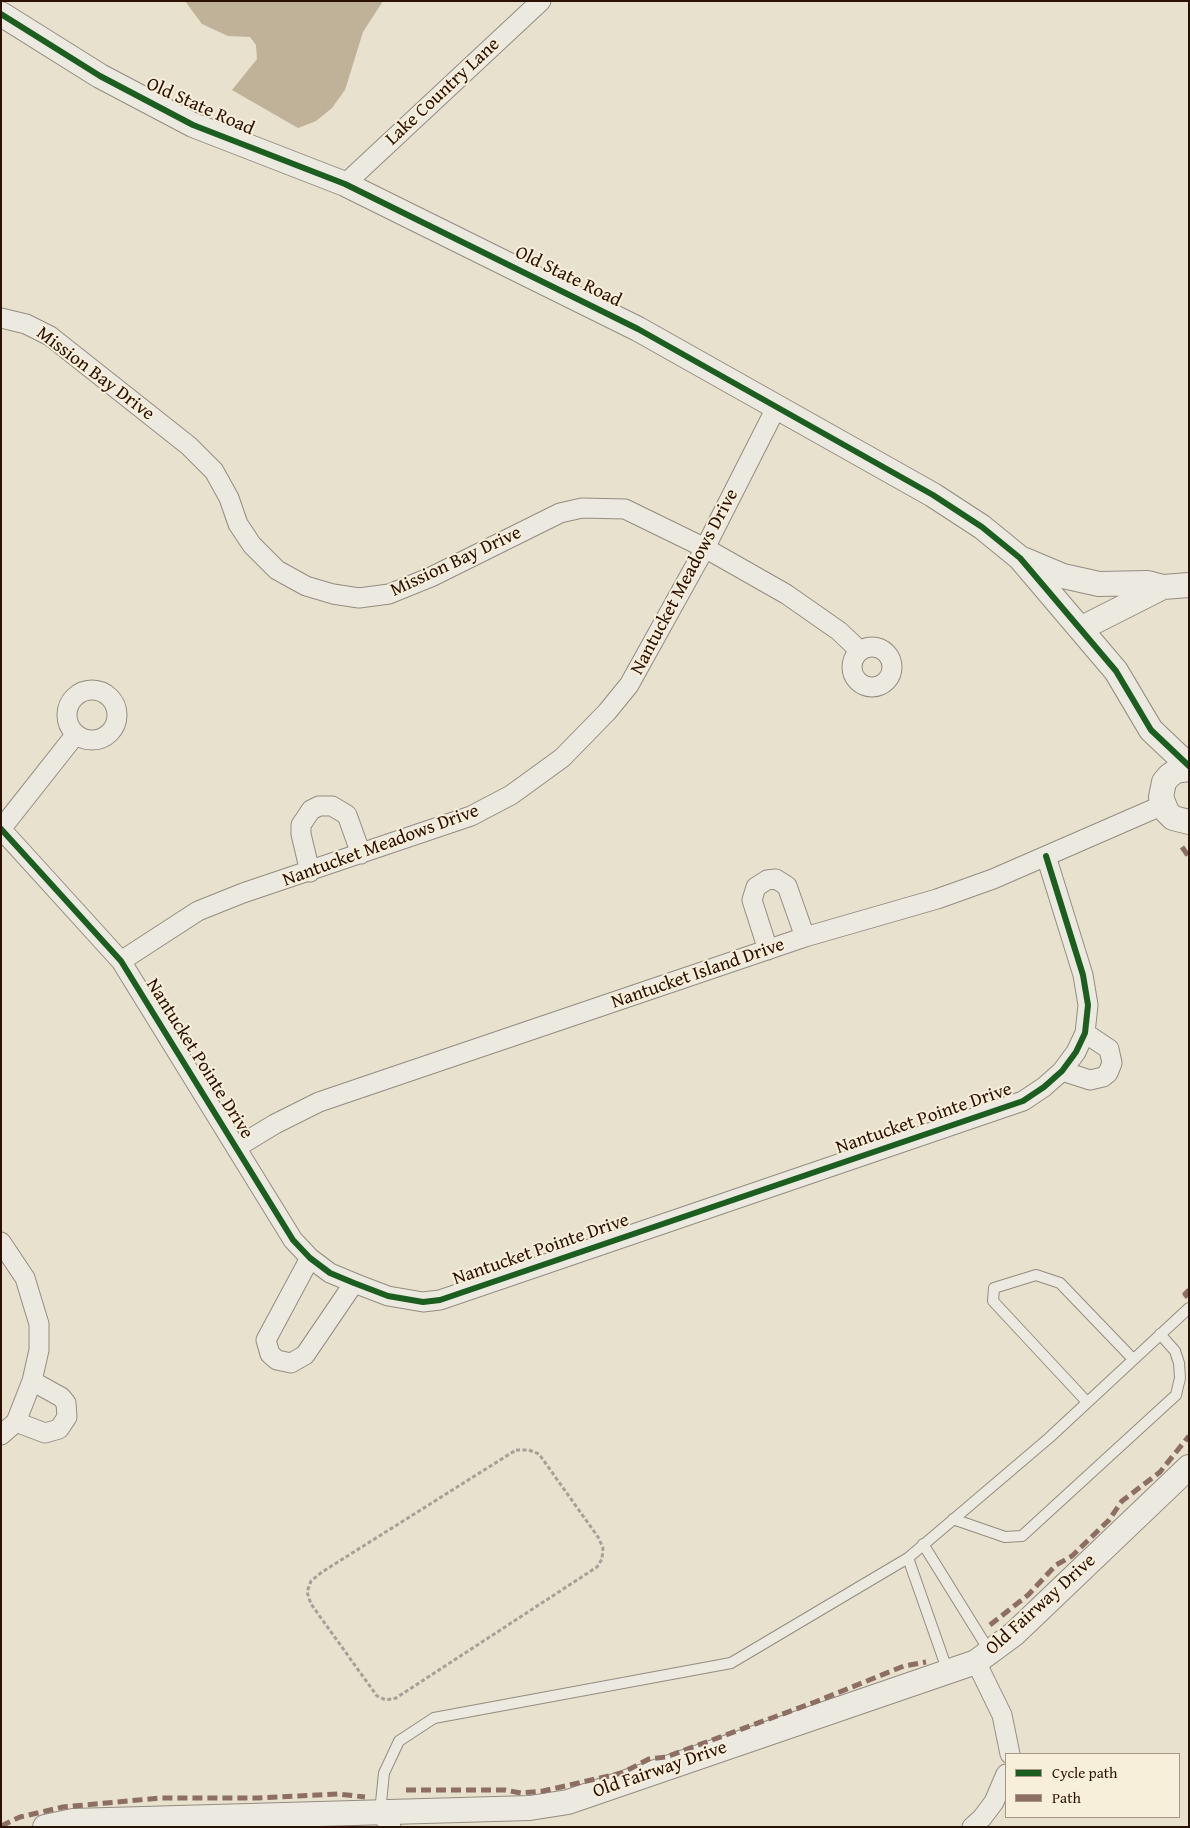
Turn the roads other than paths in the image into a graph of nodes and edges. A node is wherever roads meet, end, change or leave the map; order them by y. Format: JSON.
{"nodes":[{"id":1,"x":541,"y":1,"type":"edge"},
{"id":2,"x":1,"y":14,"type":"edge"},
{"id":3,"x":345,"y":184,"type":"junction"},
{"id":4,"x":1,"y":318,"type":"edge"},
{"id":5,"x":776,"y":408,"type":"junction"},
{"id":6,"x":706,"y":548,"type":"junction"},
{"id":7,"x":1020,"y":558,"type":"junction"},
{"id":8,"x":1189,"y":585,"type":"edge"},
{"id":9,"x":1163,"y":587,"type":"junction"},
{"id":10,"x":1082,"y":628,"type":"junction"},
{"id":11,"x":859,"y":650,"type":"dead end"},
{"id":12,"x":1151,"y":730,"type":"junction"},
{"id":13,"x":76,"y":734,"type":"dead end"},
{"id":14,"x":1189,"y":768,"type":"edge"},
{"id":15,"x":1163,"y":793,"type":"junction"},
{"id":16,"x":1186,"y":825,"type":"edge"},
{"id":17,"x":1,"y":829,"type":"edge"},
{"id":18,"x":361,"y":854,"type":"junction"},
{"id":19,"x":1046,"y":856,"type":"junction"},
{"id":20,"x":310,"y":872,"type":"junction"},
{"id":21,"x":805,"y":938,"type":"junction"},
{"id":22,"x":768,"y":950,"type":"junction"},
{"id":23,"x":121,"y":961,"type":"junction"},
{"id":24,"x":1085,"y":1033,"type":"junction"},
{"id":25,"x":1062,"y":1071,"type":"junction"},
{"id":26,"x":236,"y":1147,"type":"junction"},
{"id":27,"x":1,"y":1242,"type":"edge"},
{"id":28,"x":310,"y":1258,"type":"junction"},
{"id":29,"x":354,"y":1283,"type":"junction"},
{"id":30,"x":1189,"y":1308,"type":"edge"},
{"id":31,"x":1160,"y":1334,"type":"junction"},
{"id":32,"x":1133,"y":1359,"type":"junction"},
{"id":33,"x":32,"y":1381,"type":"junction"},
{"id":34,"x":1087,"y":1402,"type":"junction"},
{"id":35,"x":16,"y":1422,"type":"junction"},
{"id":36,"x":1,"y":1435,"type":"edge"},
{"id":37,"x":1189,"y":1467,"type":"edge"},
{"id":38,"x":953,"y":1518,"type":"junction"},
{"id":39,"x":923,"y":1544,"type":"junction"},
{"id":40,"x":908,"y":1558,"type":"junction"},
{"id":41,"x":983,"y":1657,"type":"junction"},
{"id":42,"x":948,"y":1672,"type":"junction"},
{"id":43,"x":1010,"y":1753,"type":"edge"},
{"id":44,"x":1005,"y":1776,"type":"edge"},
{"id":45,"x":384,"y":1822,"type":"edge"},
{"id":46,"x":45,"y":1827,"type":"edge"},
{"id":47,"x":972,"y":1827,"type":"edge"}],
"edges":[{"from":1,"to":3,"type":"street","name":"Lake Country Lane"},
{"from":2,"to":3,"type":"street","name":"Old State Road"},
{"from":3,"to":5,"type":"street","name":"Old State Road"},
{"from":4,"to":6,"type":"street","name":"Mission Bay Drive"},
{"from":5,"to":6,"type":"street","name":"Nantucket Meadows Drive"},
{"from":5,"to":7,"type":"street","name":"Old State Road"},
{"from":6,"to":11,"type":"street","name":"Mission Bay Drive"},
{"from":6,"to":18,"type":"street","name":"Nantucket Meadows Drive"},
{"from":7,"to":9,"type":"street"},
{"from":7,"to":10,"type":"street","name":"Old State Road"},
{"from":8,"to":9,"type":"street"},
{"from":9,"to":10,"type":"street"},
{"from":10,"to":12,"type":"street"},
{"from":12,"to":14,"type":"street"},
{"from":12,"to":15,"type":"street"},
{"from":13,"to":17,"type":"street"},
{"from":14,"to":15,"type":"street"},
{"from":15,"to":16,"type":"street"},
{"from":15,"to":19,"type":"street","name":"Nantucket Island Drive"},
{"from":17,"to":23,"type":"street","name":"Nantucket Pointe Drive"},
{"from":18,"to":20,"type":"street","name":"Nantucket Meadows Drive"},
{"from":18,"to":20,"type":"street"},
{"from":19,"to":21,"type":"street","name":"Nantucket Island Drive"},
{"from":19,"to":24,"type":"street","name":"Nantucket Pointe Drive"},
{"from":20,"to":23,"type":"street","name":"Nantucket Meadows Drive"},
{"from":21,"to":22,"type":"street","name":"Nantucket Island Drive"},
{"from":21,"to":22,"type":"street"},
{"from":22,"to":26,"type":"street","name":"Nantucket Island Drive"},
{"from":23,"to":26,"type":"street","name":"Nantucket Pointe Drive"},
{"from":24,"to":25,"type":"street","name":"Nantucket Pointe Drive"},
{"from":24,"to":25,"type":"street"},
{"from":25,"to":29,"type":"street","name":"Nantucket Pointe Drive"},
{"from":26,"to":28,"type":"street","name":"Nantucket Pointe Drive"},
{"from":27,"to":33,"type":"street"},
{"from":28,"to":29,"type":"street","name":"Nantucket Pointe Drive"},
{"from":28,"to":29,"type":"street"},
{"from":30,"to":31,"type":"lane"},
{"from":31,"to":32,"type":"lane"},
{"from":31,"to":38,"type":"lane"},
{"from":32,"to":34,"type":"lane"},
{"from":32,"to":34,"type":"lane"},
{"from":33,"to":35,"type":"street"},
{"from":33,"to":35,"type":"street"},
{"from":34,"to":38,"type":"lane"},
{"from":35,"to":36,"type":"street"},
{"from":37,"to":41,"type":"street","name":"Old Fairway Drive"},
{"from":38,"to":39,"type":"lane"},
{"from":39,"to":40,"type":"lane"},
{"from":39,"to":41,"type":"lane"},
{"from":40,"to":42,"type":"lane"},
{"from":40,"to":45,"type":"lane"},
{"from":41,"to":42,"type":"street","name":"Old Fairway Drive"},
{"from":41,"to":43,"type":"street"},
{"from":42,"to":45,"type":"street","name":"Old Fairway Drive"},
{"from":44,"to":47,"type":"street"},
{"from":45,"to":46,"type":"street","name":"Old Fairway Drive"}]}
